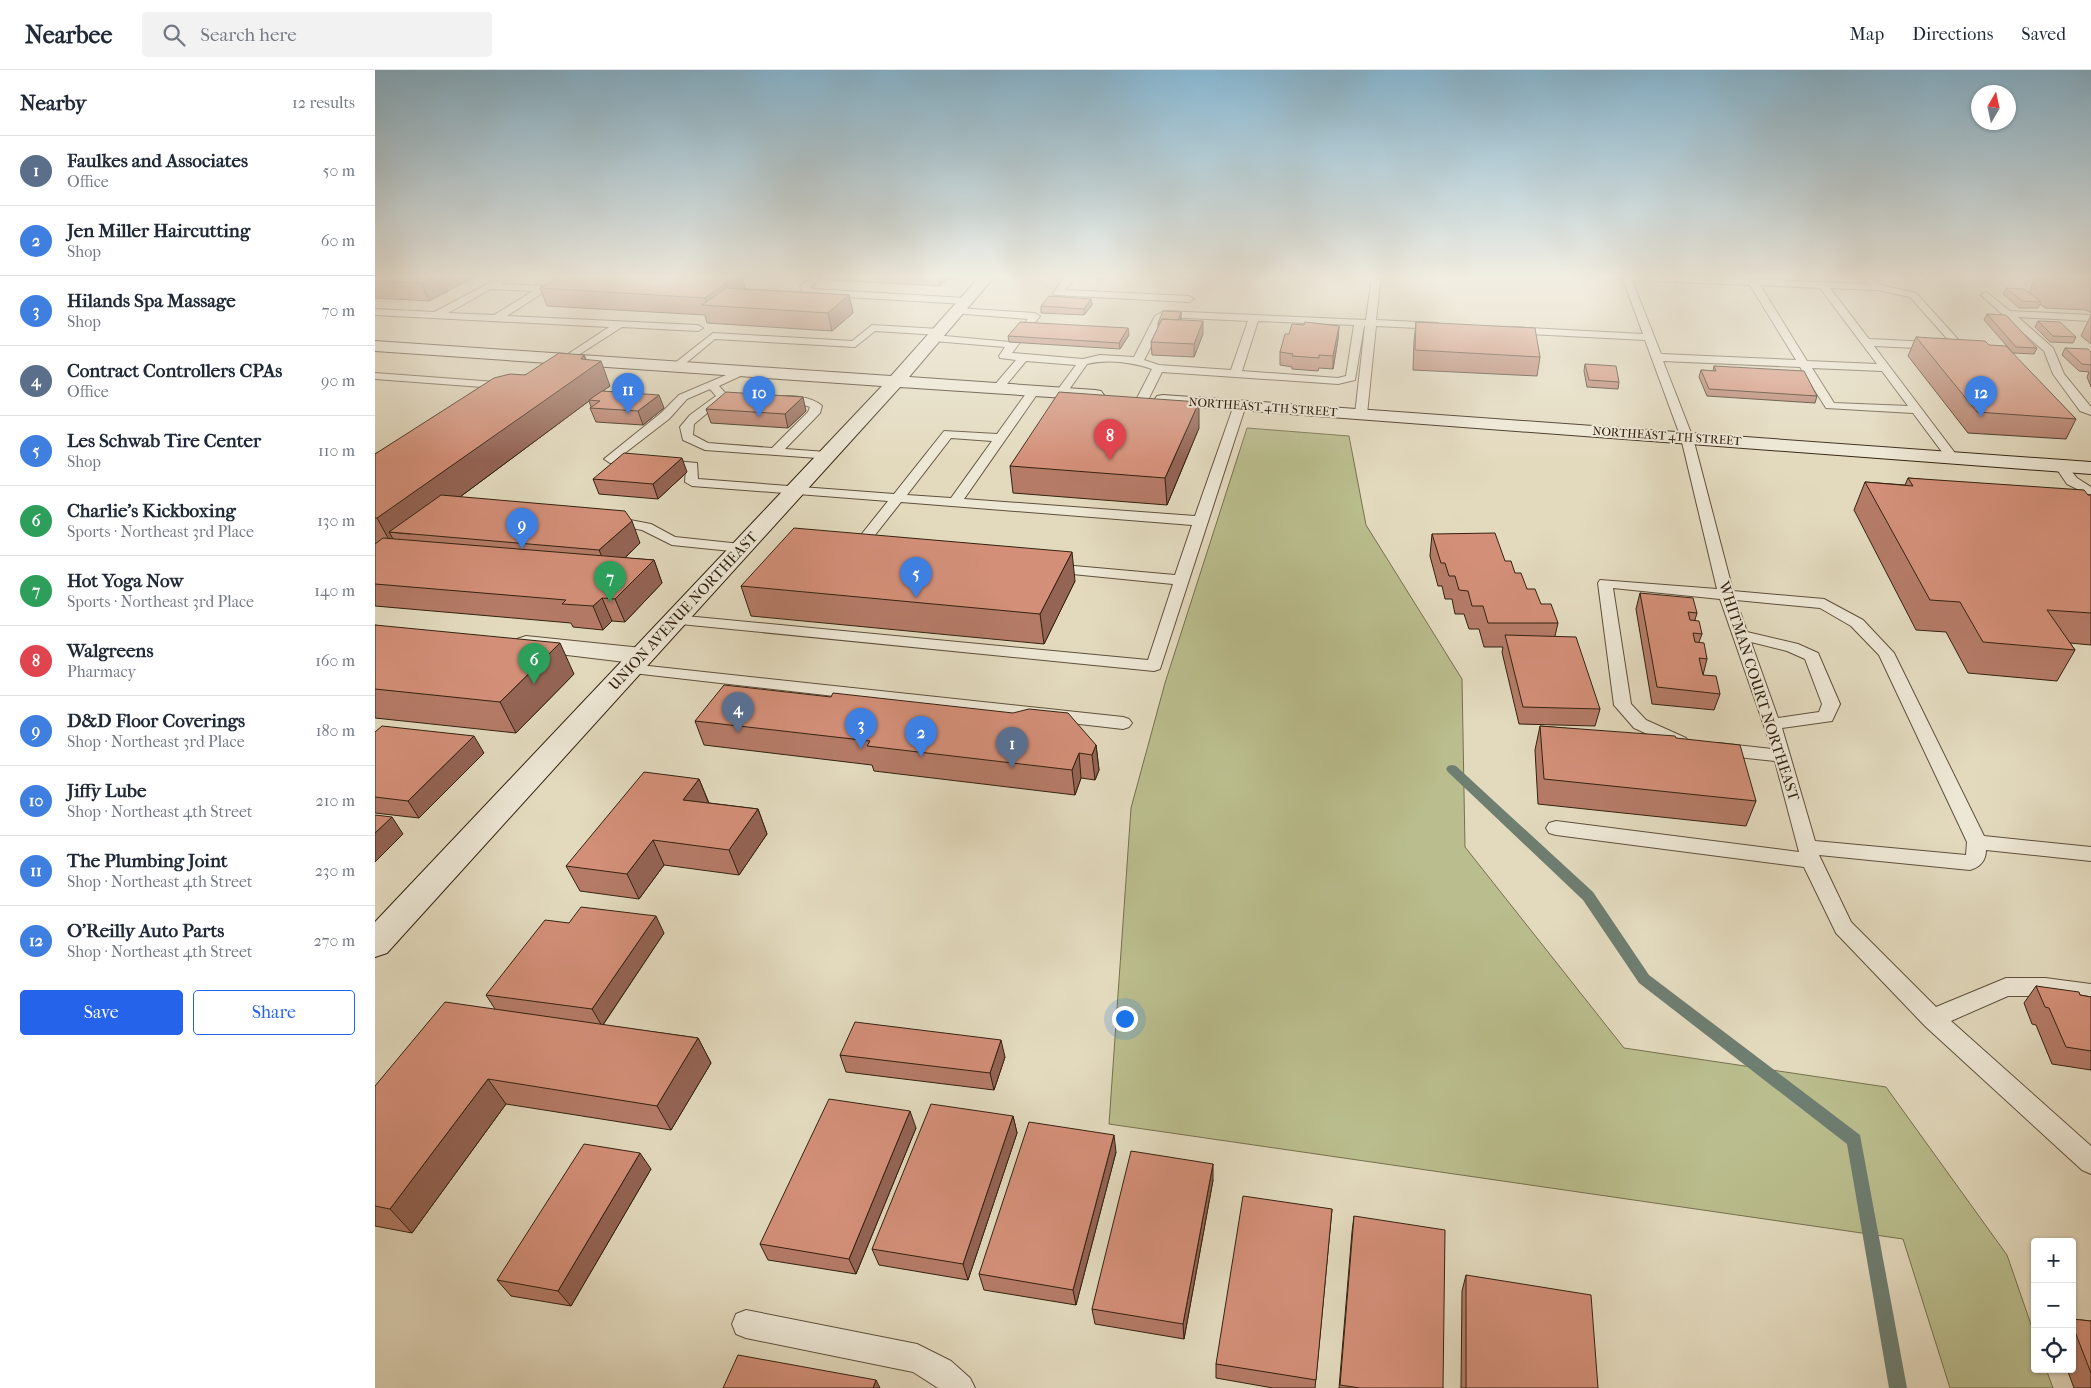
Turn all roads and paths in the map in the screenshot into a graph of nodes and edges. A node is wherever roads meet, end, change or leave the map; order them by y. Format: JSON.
{"nodes":[{"id":1,"x":1649,"y":337,"type":"edge"},
{"id":2,"x":599,"y":338,"type":"edge"},
{"id":3,"x":711,"y":338,"type":"edge"},
{"id":4,"x":740,"y":338,"type":"edge"},
{"id":5,"x":862,"y":338,"type":"edge"},
{"id":6,"x":934,"y":338,"type":"edge"},
{"id":7,"x":957,"y":338,"type":"edge"},
{"id":8,"x":1018,"y":338,"type":"edge"},
{"id":9,"x":1149,"y":338,"type":"edge"},
{"id":10,"x":1247,"y":338,"type":"edge"},
{"id":11,"x":1357,"y":338,"type":"edge"},
{"id":12,"x":1369,"y":338,"type":"edge"},
{"id":13,"x":1788,"y":338,"type":"edge"},
{"id":14,"x":1863,"y":338,"type":"edge"},
{"id":15,"x":1951,"y":338,"type":"edge"},
{"id":16,"x":2035,"y":338,"type":"edge"},
{"id":17,"x":1866,"y":342,"type":"junction"},
{"id":18,"x":1013,"y":344,"type":"junction"},
{"id":19,"x":375,"y":346,"type":"edge"},
{"id":20,"x":1024,"y":357,"type":"junction"},
{"id":21,"x":1656,"y":357,"type":"junction"},
{"id":22,"x":566,"y":358,"type":"junction"},
{"id":23,"x":1138,"y":361,"type":"junction"},
{"id":24,"x":1083,"y":362,"type":"junction"},
{"id":25,"x":1804,"y":364,"type":"junction"},
{"id":26,"x":676,"y":366,"type":"junction"},
{"id":27,"x":1158,"y":368,"type":"junction"},
{"id":28,"x":1886,"y":368,"type":"junction"},
{"id":29,"x":545,"y":369,"type":"edge"},
{"id":30,"x":745,"y":370,"type":"junction"},
{"id":31,"x":1235,"y":374,"type":"junction"},
{"id":32,"x":375,"y":376,"type":"edge"},
{"id":33,"x":897,"y":380,"type":"junction"},
{"id":34,"x":711,"y":385,"type":"junction"},
{"id":35,"x":998,"y":388,"type":"junction"},
{"id":36,"x":1034,"y":390,"type":"junction"},
{"id":37,"x":1062,"y":392,"type":"junction"},
{"id":38,"x":502,"y":397,"type":"edge"},
{"id":39,"x":1128,"y":397,"type":"junction"},
{"id":40,"x":769,"y":399,"type":"edge"},
{"id":41,"x":1240,"y":405,"type":"junction"},
{"id":42,"x":1917,"y":410,"type":"junction"},
{"id":43,"x":2091,"y":411,"type":"edge"},
{"id":44,"x":1361,"y":414,"type":"junction"},
{"id":45,"x":1001,"y":438,"type":"junction"},
{"id":46,"x":1687,"y":438,"type":"junction"},
{"id":47,"x":775,"y":452,"type":"junction"},
{"id":48,"x":827,"y":456,"type":"junction"},
{"id":49,"x":1952,"y":457,"type":"junction"},
{"id":50,"x":2060,"y":466,"type":"junction"},
{"id":51,"x":2091,"y":468,"type":"edge"},
{"id":52,"x":797,"y":488,"type":"junction"},
{"id":53,"x":2091,"y":492,"type":"edge"},
{"id":54,"x":897,"y":496,"type":"junction"},
{"id":55,"x":958,"y":498,"type":"junction"},
{"id":56,"x":1201,"y":517,"type":"junction"},
{"id":57,"x":597,"y":518,"type":"edge"},
{"id":58,"x":741,"y":548,"type":"junction"},
{"id":59,"x":876,"y":552,"type":"edge"},
{"id":60,"x":1033,"y":566,"type":"edge"},
{"id":61,"x":1181,"y":580,"type":"junction"},
{"id":62,"x":1726,"y":594,"type":"junction"},
{"id":63,"x":675,"y":620,"type":"junction"},
{"id":64,"x":1740,"y":635,"type":"junction"},
{"id":65,"x":503,"y":642,"type":"edge"},
{"id":66,"x":636,"y":662,"type":"junction"},
{"id":67,"x":1123,"y":723,"type":"dead end"},
{"id":68,"x":1772,"y":724,"type":"junction"},
{"id":69,"x":1783,"y":756,"type":"junction"},
{"id":70,"x":1556,"y":828,"type":"dead end"},
{"id":71,"x":1977,"y":842,"type":"junction"},
{"id":72,"x":1809,"y":854,"type":"junction"},
{"id":73,"x":2091,"y":854,"type":"edge"},
{"id":74,"x":375,"y":944,"type":"edge"},
{"id":75,"x":2091,"y":994,"type":"edge"},
{"id":76,"x":1933,"y":1019,"type":"junction"},
{"id":77,"x":2091,"y":1162,"type":"edge"},
{"id":78,"x":746,"y":1324,"type":"dead end"},
{"id":79,"x":960,"y":1388,"type":"edge"}],
"edges":[{"from":1,"to":21,"type":"lane","name":"WHITMAN COURT NORTHEAST"},
{"from":2,"to":22,"type":"lane"},
{"from":3,"to":26,"type":"lane"},
{"from":4,"to":5,"type":"lane"},
{"from":6,"to":33,"type":"main road","name":"UNION AVENUE NORTHEAST"},
{"from":7,"to":18,"type":"lane"},
{"from":8,"to":18,"type":"lane"},
{"from":9,"to":23,"type":"lane"},
{"from":10,"to":31,"type":"lane"},
{"from":11,"to":31,"type":"lane"},
{"from":12,"to":44,"type":"lane"},
{"from":13,"to":25,"type":"lane"},
{"from":14,"to":17,"type":"lane"},
{"from":15,"to":17,"type":"lane"},
{"from":16,"to":43,"type":"lane"},
{"from":17,"to":28,"type":"lane"},
{"from":18,"to":20,"type":"lane"},
{"from":19,"to":22,"type":"main road","name":"NORTHEAST 4TH STREET"},
{"from":20,"to":24,"type":"lane"},
{"from":20,"to":35,"type":"lane"},
{"from":21,"to":25,"type":"lane"},
{"from":21,"to":46,"type":"lane","name":"WHITMAN COURT NORTHEAST"},
{"from":22,"to":26,"type":"main road","name":"NORTHEAST 4TH STREET"},
{"from":22,"to":29,"type":"lane"},
{"from":23,"to":24,"type":"lane"},
{"from":23,"to":27,"type":"lane"},
{"from":24,"to":37,"type":"lane"},
{"from":25,"to":28,"type":"lane"},
{"from":25,"to":42,"type":"lane"},
{"from":26,"to":30,"type":"main road","name":"NORTHEAST 4TH STREET"},
{"from":27,"to":31,"type":"lane"},
{"from":27,"to":39,"type":"lane"},
{"from":28,"to":42,"type":"lane"},
{"from":30,"to":33,"type":"main road","name":"NORTHEAST 4TH STREET"},
{"from":30,"to":34,"type":"lane"},
{"from":32,"to":38,"type":"lane"},
{"from":33,"to":35,"type":"main road","name":"NORTHEAST 4TH STREET"},
{"from":33,"to":48,"type":"main road","name":"UNION AVENUE NORTHEAST"},
{"from":34,"to":47,"type":"lane"},
{"from":34,"to":52,"type":"lane"},
{"from":35,"to":36,"type":"main road","name":"NORTHEAST 4TH STREET"},
{"from":36,"to":37,"type":"main road","name":"NORTHEAST 4TH STREET"},
{"from":36,"to":45,"type":"lane"},
{"from":37,"to":39,"type":"main road","name":"NORTHEAST 4TH STREET"},
{"from":39,"to":41,"type":"main road","name":"NORTHEAST 4TH STREET"},
{"from":40,"to":47,"type":"lane"},
{"from":41,"to":44,"type":"main road","name":"NORTHEAST 4TH STREET"},
{"from":41,"to":56,"type":"lane"},
{"from":42,"to":49,"type":"lane"},
{"from":44,"to":46,"type":"main road","name":"NORTHEAST 4TH STREET"},
{"from":45,"to":54,"type":"lane"},
{"from":45,"to":55,"type":"lane"},
{"from":46,"to":49,"type":"main road","name":"NORTHEAST 4TH STREET"},
{"from":46,"to":62,"type":"lane","name":"WHITMAN COURT NORTHEAST"},
{"from":47,"to":48,"type":"lane"},
{"from":48,"to":52,"type":"main road","name":"UNION AVENUE NORTHEAST"},
{"from":49,"to":50,"type":"main road","name":"NORTHEAST 4TH STREET"},
{"from":50,"to":51,"type":"main road","name":"NORTHEAST 4TH STREET"},
{"from":50,"to":53,"type":"lane"},
{"from":52,"to":54,"type":"lane"},
{"from":52,"to":58,"type":"main road","name":"UNION AVENUE NORTHEAST"},
{"from":54,"to":55,"type":"lane"},
{"from":54,"to":59,"type":"lane"},
{"from":55,"to":56,"type":"lane"},
{"from":56,"to":61,"type":"lane"},
{"from":57,"to":58,"type":"lane"},
{"from":58,"to":63,"type":"main road","name":"UNION AVENUE NORTHEAST"},
{"from":60,"to":61,"type":"lane"},
{"from":61,"to":63,"type":"lane"},
{"from":62,"to":64,"type":"lane","name":"WHITMAN COURT NORTHEAST"},
{"from":62,"to":69,"type":"lane"},
{"from":62,"to":71,"type":"lane"},
{"from":63,"to":66,"type":"main road","name":"UNION AVENUE NORTHEAST"},
{"from":64,"to":68,"type":"lane","name":"WHITMAN COURT NORTHEAST"},
{"from":64,"to":68,"type":"lane"},
{"from":65,"to":66,"type":"main road"},
{"from":66,"to":67,"type":"lane"},
{"from":66,"to":74,"type":"main road","name":"UNION AVENUE NORTHEAST"},
{"from":68,"to":69,"type":"lane","name":"WHITMAN COURT NORTHEAST"},
{"from":69,"to":72,"type":"lane","name":"WHITMAN COURT NORTHEAST"},
{"from":70,"to":72,"type":"lane"},
{"from":71,"to":72,"type":"lane"},
{"from":71,"to":73,"type":"lane"},
{"from":72,"to":76,"type":"lane","name":"WHITMAN COURT NORTHEAST"},
{"from":75,"to":76,"type":"lane"},
{"from":76,"to":77,"type":"lane","name":"WHITMAN COURT NORTHEAST"},
{"from":78,"to":79,"type":"lane"}]}
